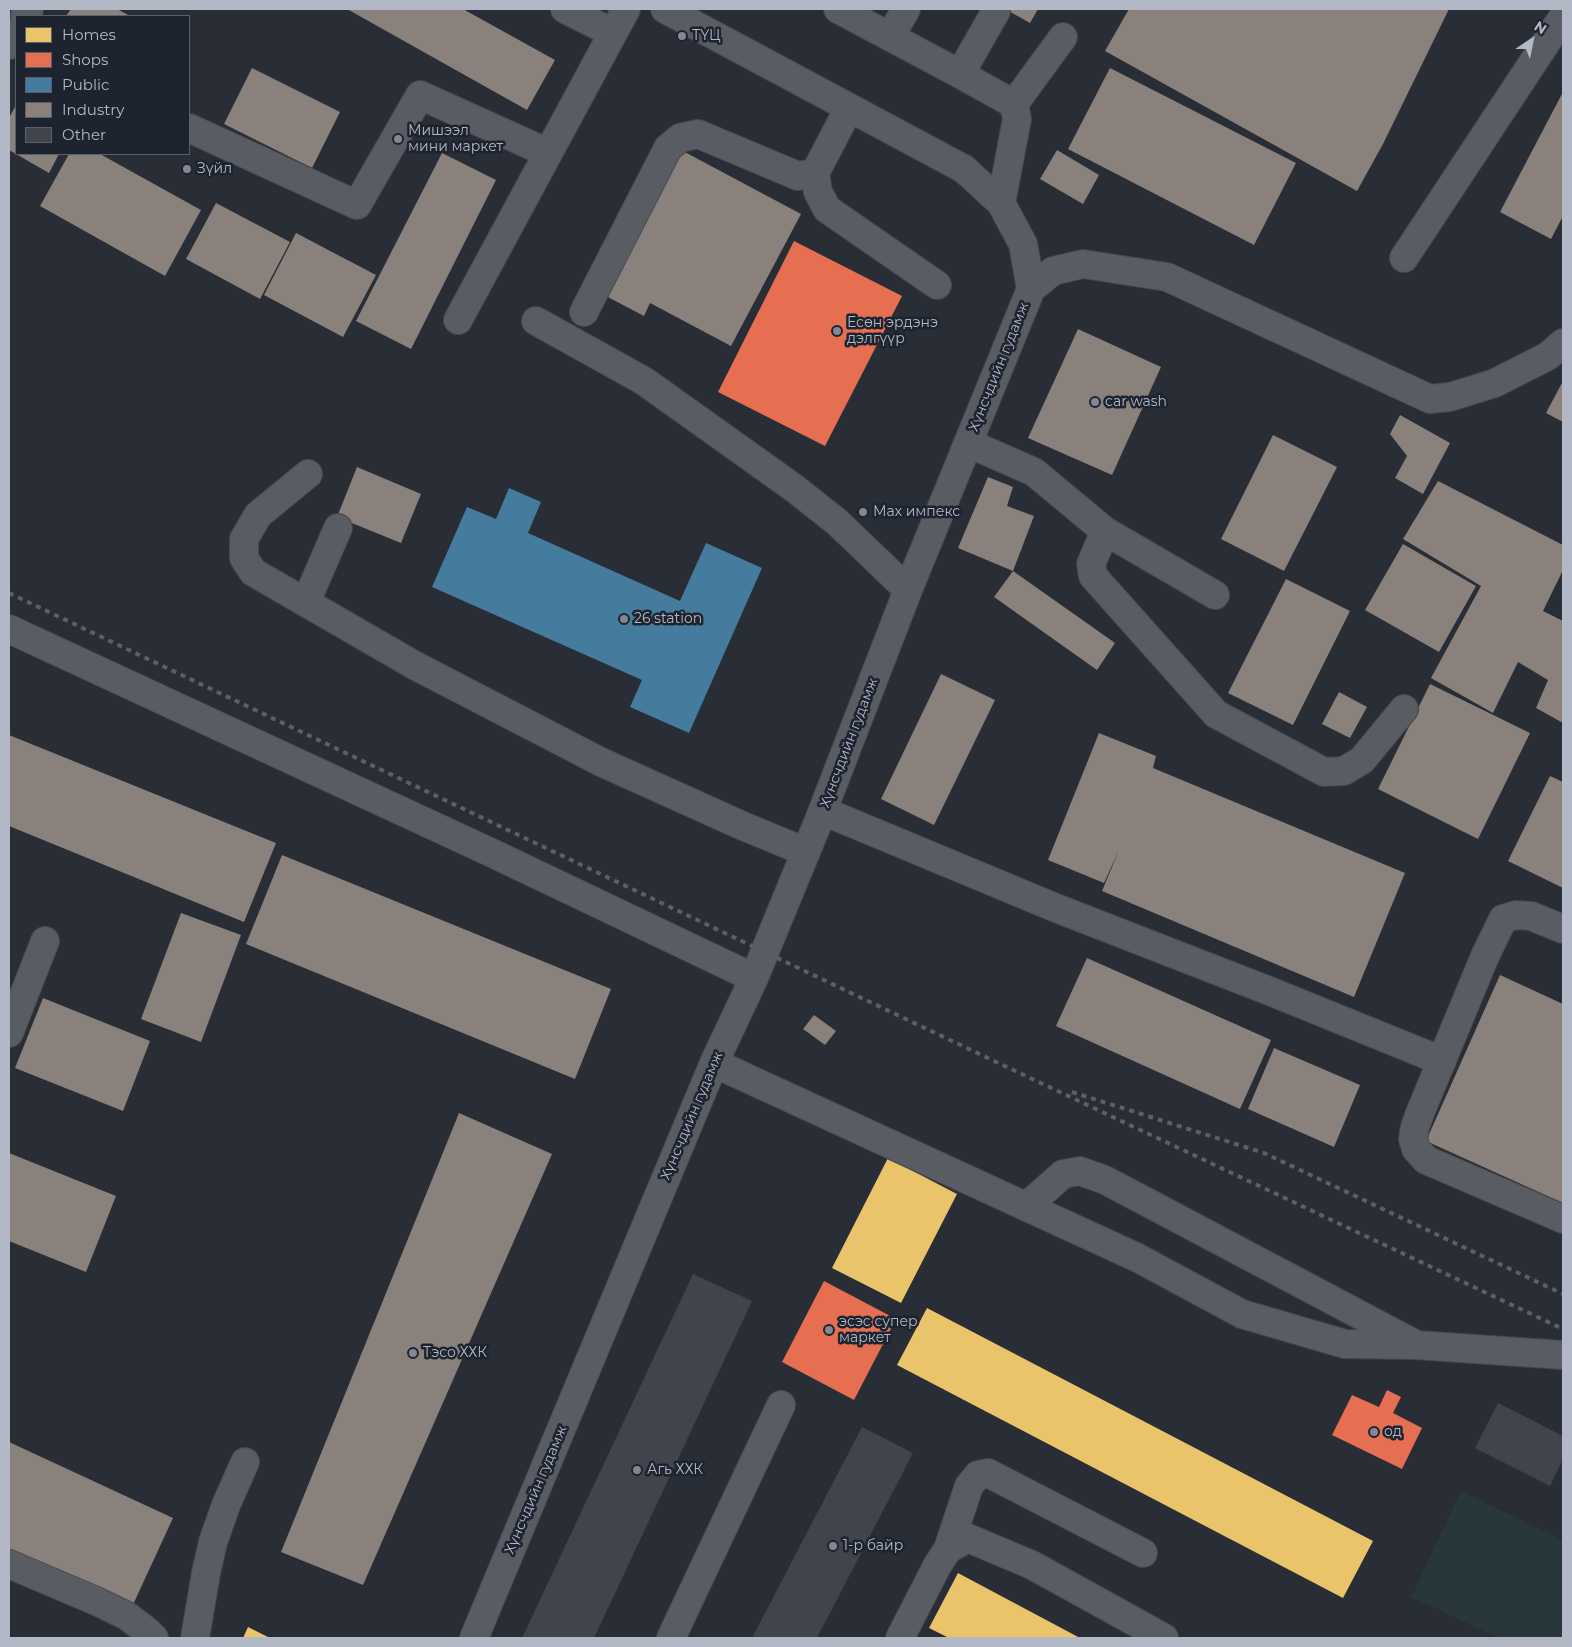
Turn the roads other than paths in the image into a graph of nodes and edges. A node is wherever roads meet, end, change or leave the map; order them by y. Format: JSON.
{"nodes":[{"id":1,"x":564,"y":9,"type":"edge"},
{"id":2,"x":626,"y":9,"type":"edge"},
{"id":3,"x":665,"y":9,"type":"edge"},
{"id":4,"x":838,"y":9,"type":"edge"},
{"id":5,"x":906,"y":9,"type":"edge"},
{"id":6,"x":996,"y":11,"type":"dead end"},
{"id":7,"x":1563,"y":17,"type":"edge"},
{"id":8,"x":613,"y":33,"type":"junction"},
{"id":9,"x":15,"y":34,"type":"edge"},
{"id":10,"x":890,"y":37,"type":"junction"},
{"id":11,"x":1063,"y":37,"type":"dead end"},
{"id":12,"x":9,"y":45,"type":"edge"},
{"id":13,"x":960,"y":74,"type":"junction"},
{"id":14,"x":1014,"y":104,"type":"junction"},
{"id":15,"x":849,"y":108,"type":"junction"},
{"id":16,"x":190,"y":128,"type":"edge"},
{"id":17,"x":548,"y":153,"type":"junction"},
{"id":18,"x":815,"y":173,"type":"junction"},
{"id":19,"x":1001,"y":203,"type":"junction"},
{"id":20,"x":1404,"y":258,"type":"dead end"},
{"id":21,"x":937,"y":285,"type":"dead end"},
{"id":22,"x":1031,"y":289,"type":"junction"},
{"id":23,"x":584,"y":312,"type":"dead end"},
{"id":24,"x":458,"y":320,"type":"dead end"},
{"id":25,"x":536,"y":321,"type":"dead end"},
{"id":26,"x":1563,"y":343,"type":"edge"},
{"id":27,"x":968,"y":443,"type":"junction"},
{"id":28,"x":308,"y":474,"type":"dead end"},
{"id":29,"x":338,"y":528,"type":"dead end"},
{"id":30,"x":1105,"y":531,"type":"junction"},
{"id":31,"x":908,"y":590,"type":"junction"},
{"id":32,"x":1215,"y":595,"type":"dead end"},
{"id":33,"x":306,"y":602,"type":"junction"},
{"id":34,"x":9,"y":629,"type":"edge"},
{"id":35,"x":1404,"y":709,"type":"dead end"},
{"id":36,"x":823,"y":811,"type":"junction"},
{"id":37,"x":806,"y":852,"type":"junction"},
{"id":38,"x":1563,"y":929,"type":"edge"},
{"id":39,"x":45,"y":941,"type":"dead end"},
{"id":40,"x":754,"y":978,"type":"junction"},
{"id":41,"x":9,"y":1033,"type":"edge"},
{"id":42,"x":1442,"y":1061,"type":"junction"},
{"id":43,"x":714,"y":1064,"type":"junction"},
{"id":44,"x":1027,"y":1206,"type":"junction"},
{"id":45,"x":1563,"y":1219,"type":"edge"},
{"id":46,"x":1416,"y":1345,"type":"junction"},
{"id":47,"x":1563,"y":1355,"type":"edge"},
{"id":48,"x":780,"y":1405,"type":"dead end"},
{"id":49,"x":244,"y":1462,"type":"dead end"},
{"id":50,"x":948,"y":1549,"type":"junction"},
{"id":51,"x":1143,"y":1553,"type":"dead end"},
{"id":52,"x":9,"y":1564,"type":"edge"},
{"id":53,"x":154,"y":1638,"type":"edge"},
{"id":54,"x":195,"y":1638,"type":"edge"},
{"id":55,"x":474,"y":1638,"type":"edge"},
{"id":56,"x":671,"y":1638,"type":"edge"},
{"id":57,"x":900,"y":1638,"type":"edge"},
{"id":58,"x":1164,"y":1638,"type":"edge"}],
"edges":[{"from":1,"to":8,"type":"street"},
{"from":2,"to":8,"type":"street"},
{"from":3,"to":15,"type":"street","name":"Хүнсчдийн гудамж"},
{"from":4,"to":10,"type":"street"},
{"from":5,"to":10,"type":"street"},
{"from":6,"to":13,"type":"street"},
{"from":7,"to":20,"type":"street"},
{"from":8,"to":17,"type":"street"},
{"from":9,"to":12,"type":"street"},
{"from":10,"to":13,"type":"street"},
{"from":11,"to":14,"type":"street"},
{"from":13,"to":14,"type":"street"},
{"from":14,"to":19,"type":"street"},
{"from":15,"to":18,"type":"street"},
{"from":15,"to":19,"type":"street","name":"Хүнсчдийн гудамж"},
{"from":16,"to":17,"type":"street"},
{"from":17,"to":24,"type":"street"},
{"from":18,"to":21,"type":"street"},
{"from":18,"to":23,"type":"street"},
{"from":19,"to":22,"type":"street","name":"Хүнсчдийн гудамж"},
{"from":22,"to":26,"type":"street"},
{"from":22,"to":27,"type":"street","name":"Хүнсчдийн гудамж"},
{"from":25,"to":31,"type":"street"},
{"from":27,"to":30,"type":"street"},
{"from":27,"to":31,"type":"street","name":"Хүнсчдийн гудамж"},
{"from":28,"to":33,"type":"street"},
{"from":29,"to":33,"type":"street"},
{"from":30,"to":32,"type":"street"},
{"from":30,"to":35,"type":"street"},
{"from":31,"to":36,"type":"street","name":"Хүнсчдийн гудамж"},
{"from":33,"to":37,"type":"street"},
{"from":34,"to":40,"type":"street"},
{"from":36,"to":37,"type":"street","name":"Хүнсчдийн гудамж"},
{"from":36,"to":42,"type":"street"},
{"from":37,"to":40,"type":"street","name":"Хүнсчдийн гудамж"},
{"from":38,"to":42,"type":"street"},
{"from":39,"to":41,"type":"street"},
{"from":40,"to":43,"type":"street","name":"Хүнсчдийн гудамж"},
{"from":42,"to":45,"type":"street"},
{"from":43,"to":44,"type":"street"},
{"from":43,"to":55,"type":"street","name":"Хүнсчдийн гудамж"},
{"from":44,"to":46,"type":"street"},
{"from":44,"to":46,"type":"street"},
{"from":46,"to":47,"type":"street"},
{"from":48,"to":56,"type":"street"},
{"from":49,"to":54,"type":"street"},
{"from":50,"to":51,"type":"street"},
{"from":50,"to":57,"type":"street"},
{"from":50,"to":58,"type":"street"},
{"from":52,"to":53,"type":"street"}]}
